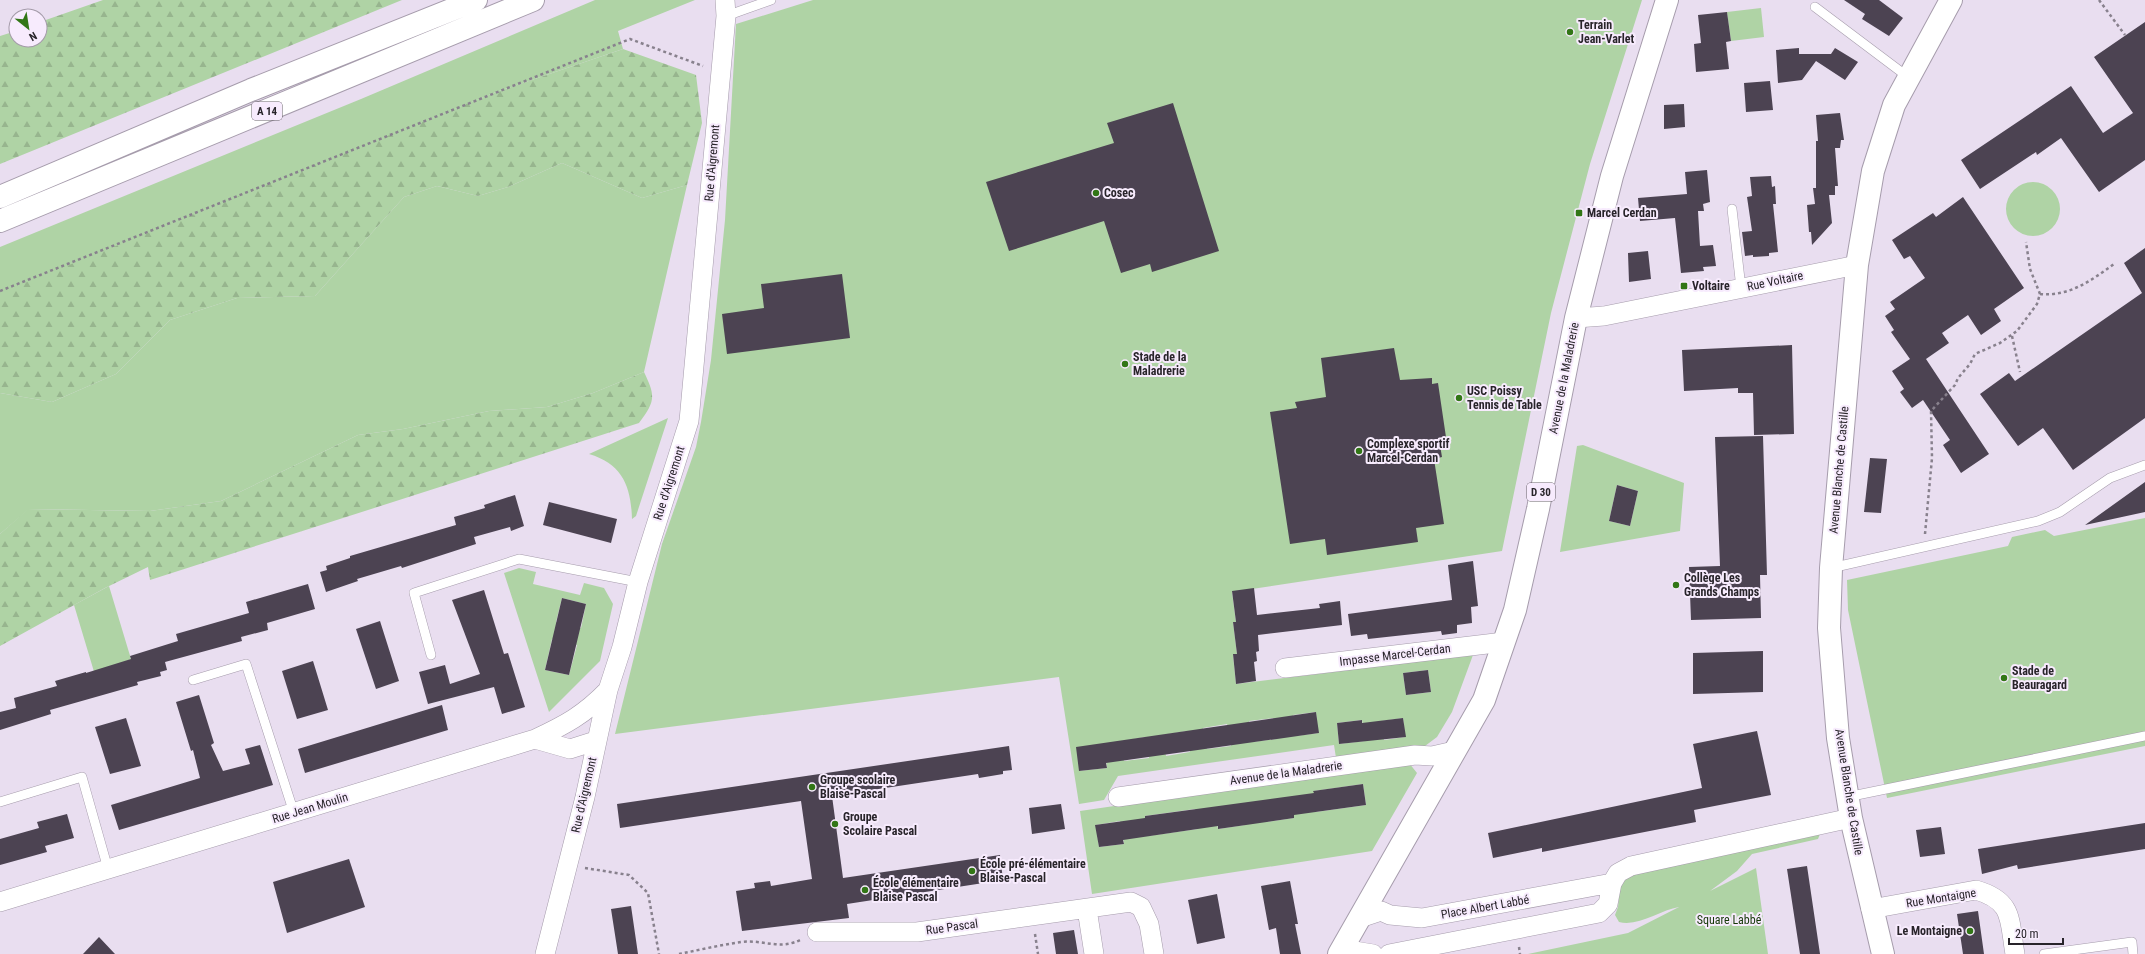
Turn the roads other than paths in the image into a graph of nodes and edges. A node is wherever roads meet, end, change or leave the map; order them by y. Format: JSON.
{"nodes":[{"id":1,"x":476,"y":0,"type":"edge"},
{"id":2,"x":533,"y":0,"type":"edge"},
{"id":3,"x":771,"y":0,"type":"edge"},
{"id":4,"x":1667,"y":0,"type":"edge"},
{"id":5,"x":1951,"y":0,"type":"edge"},
{"id":6,"x":1815,"y":7,"type":"dead end"},
{"id":7,"x":726,"y":8,"type":"edge"},
{"id":8,"x":1908,"y":76,"type":"junction"},
{"id":9,"x":0,"y":197,"type":"edge"},
{"id":10,"x":1732,"y":209,"type":"dead end"},
{"id":11,"x":0,"y":221,"type":"edge"},
{"id":12,"x":1857,"y":265,"type":"junction"},
{"id":13,"x":1741,"y":288,"type":"junction"},
{"id":14,"x":1576,"y":318,"type":"junction"},
{"id":15,"x":2145,"y":465,"type":"edge"},
{"id":16,"x":1831,"y":568,"type":"junction"},
{"id":17,"x":638,"y":582,"type":"junction"},
{"id":18,"x":1504,"y":642,"type":"junction"},
{"id":19,"x":431,"y":656,"type":"dead end"},
{"id":20,"x":1285,"y":668,"type":"dead end"},
{"id":21,"x":193,"y":680,"type":"dead end"},
{"id":22,"x":608,"y":690,"type":"junction"},
{"id":23,"x":569,"y":723,"type":"junction"},
{"id":24,"x":2145,"y":736,"type":"edge"},
{"id":25,"x":535,"y":740,"type":"junction"},
{"id":26,"x":594,"y":745,"type":"junction"},
{"id":27,"x":570,"y":749,"type":"junction"},
{"id":28,"x":1454,"y":751,"type":"junction"},
{"id":29,"x":587,"y":784,"type":"junction"},
{"id":30,"x":1118,"y":797,"type":"dead end"},
{"id":31,"x":0,"y":802,"type":"edge"},
{"id":32,"x":1849,"y":808,"type":"junction"},
{"id":33,"x":294,"y":813,"type":"junction"},
{"id":34,"x":108,"y":869,"type":"junction"},
{"id":35,"x":1612,"y":883,"type":"junction"},
{"id":36,"x":0,"y":902,"type":"edge"},
{"id":37,"x":1087,"y":909,"type":"junction"},
{"id":38,"x":1871,"y":909,"type":"junction"},
{"id":39,"x":1360,"y":918,"type":"junction"},
{"id":40,"x":817,"y":932,"type":"road end"},
{"id":41,"x":1340,"y":952,"type":"edge"},
{"id":42,"x":545,"y":954,"type":"edge"},
{"id":43,"x":1094,"y":954,"type":"edge"},
{"id":44,"x":1154,"y":954,"type":"edge"},
{"id":45,"x":1373,"y":954,"type":"edge"},
{"id":46,"x":1389,"y":954,"type":"edge"},
{"id":47,"x":1883,"y":954,"type":"edge"},
{"id":48,"x":2015,"y":954,"type":"edge"},
{"id":49,"x":2044,"y":954,"type":"edge"},
{"id":50,"x":2133,"y":954,"type":"edge"}],
"edges":[{"from":1,"to":9,"type":"main road","number":"A 14"},
{"from":2,"to":11,"type":"main road","number":"A 14"},
{"from":3,"to":7,"type":"lane"},
{"from":4,"to":14,"type":"main road","name":"Avenue de la Maladrerie","number":"D 30"},
{"from":5,"to":8,"type":"main road","name":"Avenue Blanche de Castille"},
{"from":6,"to":8,"type":"lane"},
{"from":7,"to":17,"type":"street","name":"Rue d'Aigremont"},
{"from":8,"to":12,"type":"main road","name":"Avenue Blanche de Castille"},
{"from":10,"to":13,"type":"lane"},
{"from":12,"to":13,"type":"street","name":"Rue Voltaire"},
{"from":12,"to":16,"type":"main road","name":"Avenue Blanche de Castille"},
{"from":13,"to":14,"type":"street","name":"Rue Voltaire"},
{"from":14,"to":18,"type":"main road","name":"Avenue de la Maladrerie","number":"D 30"},
{"from":15,"to":16,"type":"lane"},
{"from":16,"to":32,"type":"main road","name":"Avenue Blanche de Castille"},
{"from":17,"to":19,"type":"lane"},
{"from":17,"to":22,"type":"street","name":"Rue d'Aigremont"},
{"from":18,"to":20,"type":"street","name":"Impasse Marcel-Cerdan"},
{"from":18,"to":28,"type":"main road","name":"Avenue de la Maladrerie","number":"D 30"},
{"from":21,"to":33,"type":"lane"},
{"from":22,"to":23,"type":"street","name":"Rue Jean Moulin"},
{"from":22,"to":26,"type":"street","name":"Rue d'Aigremont"},
{"from":23,"to":25,"type":"street","name":"Rue Jean Moulin"},
{"from":23,"to":26,"type":"street"},
{"from":24,"to":32,"type":"lane"},
{"from":25,"to":27,"type":"street"},
{"from":25,"to":33,"type":"street","name":"Rue Jean Moulin"},
{"from":26,"to":27,"type":"street"},
{"from":26,"to":29,"type":"street","name":"Rue d'Aigremont"},
{"from":27,"to":29,"type":"street"},
{"from":28,"to":30,"type":"street","name":"Avenue de la Maladrerie"},
{"from":28,"to":39,"type":"main road","name":"Avenue de la Maladrerie","number":"D 30"},
{"from":29,"to":42,"type":"street","name":"Rue d'Aigremont"},
{"from":31,"to":34,"type":"lane"},
{"from":32,"to":35,"type":"street"},
{"from":32,"to":38,"type":"main road","name":"Avenue Blanche de Castille"},
{"from":33,"to":34,"type":"street","name":"Rue Jean Moulin"},
{"from":34,"to":36,"type":"street","name":"Rue Jean Moulin"},
{"from":35,"to":39,"type":"street","name":"Place Albert Labbé"},
{"from":35,"to":46,"type":"street"},
{"from":37,"to":40,"type":"street","name":"Rue Pascal"},
{"from":37,"to":43,"type":"street"},
{"from":37,"to":44,"type":"street","name":"Rue Pascal"},
{"from":38,"to":47,"type":"main road","name":"Avenue Blanche de Castille"},
{"from":38,"to":48,"type":"street","name":"Rue Montaigne"},
{"from":39,"to":41,"type":"main road","name":"Avenue de la Maladrerie","number":"D 30"},
{"from":41,"to":45,"type":"street"},
{"from":49,"to":50,"type":"lane"}]}
